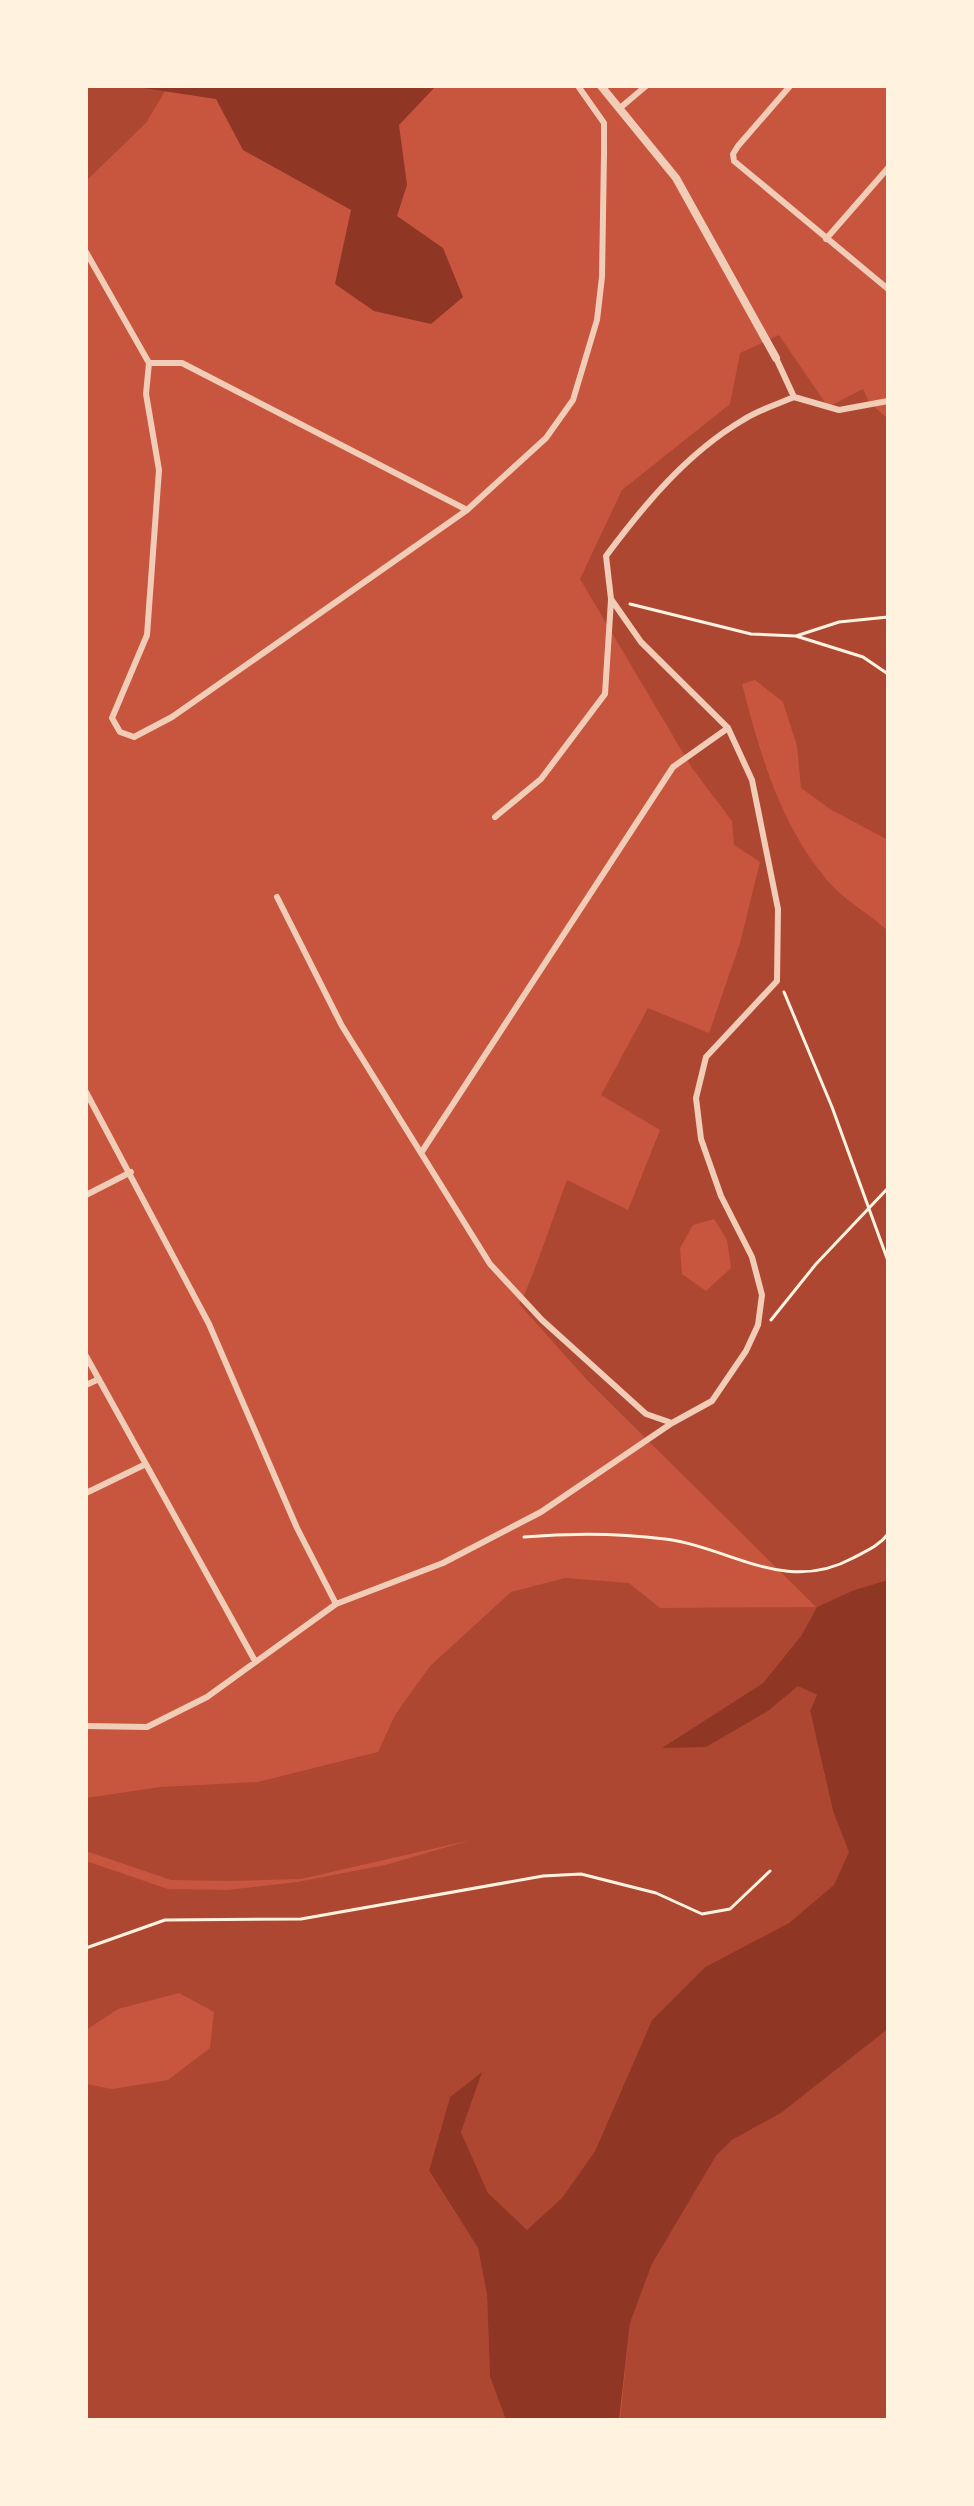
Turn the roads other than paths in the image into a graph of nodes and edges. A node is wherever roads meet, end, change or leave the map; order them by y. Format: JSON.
{"nodes":[{"id":1,"x":578,"y":86,"type":"edge"},
{"id":2,"x":601,"y":86,"type":"edge"},
{"id":3,"x":646,"y":86,"type":"edge"},
{"id":4,"x":790,"y":86,"type":"edge"},
{"id":5,"x":620,"y":108,"type":"junction"},
{"id":6,"x":888,"y":168,"type":"edge"},
{"id":7,"x":826,"y":239,"type":"junction"},
{"id":8,"x":86,"y":252,"type":"edge"},
{"id":9,"x":888,"y":289,"type":"edge"},
{"id":10,"x":776,"y":358,"type":"joint"},
{"id":11,"x":149,"y":363,"type":"junction"},
{"id":12,"x":794,"y":397,"type":"junction"},
{"id":13,"x":888,"y":401,"type":"edge"},
{"id":14,"x":467,"y":510,"type":"junction"},
{"id":15,"x":611,"y":599,"type":"junction"},
{"id":16,"x":728,"y":728,"type":"junction"},
{"id":17,"x":495,"y":817,"type":"dead end"},
{"id":18,"x":277,"y":897,"type":"dead end"},
{"id":19,"x":86,"y":1092,"type":"edge"},
{"id":20,"x":421,"y":1153,"type":"junction"},
{"id":21,"x":131,"y":1172,"type":"junction"},
{"id":22,"x":86,"y":1195,"type":"edge"},
{"id":23,"x":86,"y":1356,"type":"edge"},
{"id":24,"x":99,"y":1379,"type":"junction"},
{"id":25,"x":86,"y":1385,"type":"edge"},
{"id":26,"x":672,"y":1423,"type":"junction"},
{"id":27,"x":146,"y":1464,"type":"junction"},
{"id":28,"x":86,"y":1493,"type":"edge"},
{"id":29,"x":336,"y":1604,"type":"junction"},
{"id":30,"x":255,"y":1661,"type":"junction"},
{"id":31,"x":86,"y":1726,"type":"edge"}],
"edges":[{"from":1,"to":14,"type":"lane"},
{"from":2,"to":5,"type":"street"},
{"from":3,"to":5,"type":"lane"},
{"from":4,"to":7,"type":"lane"},
{"from":5,"to":10,"type":"street"},
{"from":6,"to":7,"type":"lane"},
{"from":7,"to":9,"type":"lane"},
{"from":8,"to":11,"type":"lane"},
{"from":10,"to":12,"type":"lane"},
{"from":11,"to":14,"type":"lane"},
{"from":11,"to":14,"type":"lane"},
{"from":12,"to":13,"type":"lane"},
{"from":12,"to":15,"type":"lane"},
{"from":15,"to":16,"type":"lane"},
{"from":15,"to":17,"type":"lane"},
{"from":16,"to":20,"type":"lane"},
{"from":16,"to":26,"type":"lane"},
{"from":18,"to":20,"type":"lane"},
{"from":19,"to":21,"type":"lane"},
{"from":20,"to":26,"type":"lane"},
{"from":21,"to":22,"type":"lane"},
{"from":21,"to":29,"type":"lane"},
{"from":23,"to":24,"type":"lane"},
{"from":24,"to":25,"type":"lane"},
{"from":24,"to":27,"type":"lane"},
{"from":26,"to":29,"type":"lane"},
{"from":27,"to":28,"type":"lane"},
{"from":27,"to":30,"type":"lane"},
{"from":29,"to":30,"type":"lane"},
{"from":30,"to":31,"type":"lane"}]}
